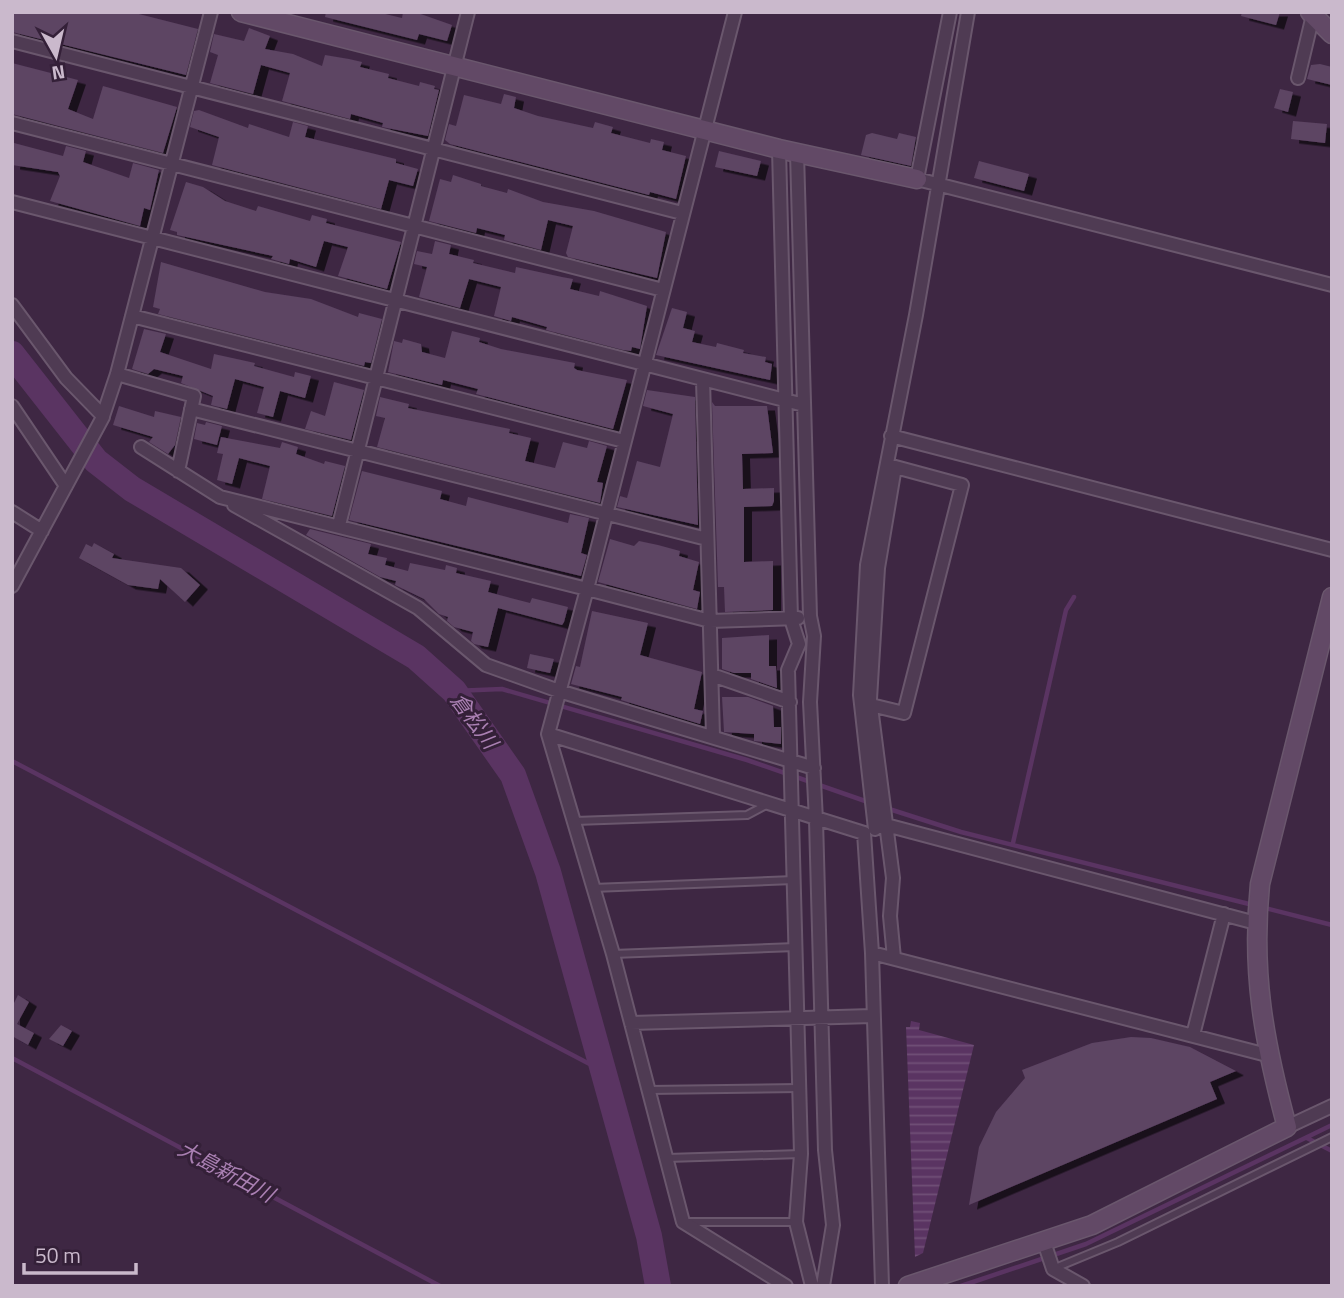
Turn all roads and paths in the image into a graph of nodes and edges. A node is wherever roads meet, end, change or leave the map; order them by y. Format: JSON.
{"nodes":[{"id":1,"x":211,"y":12,"type":"edge"},
{"id":2,"x":241,"y":12,"type":"edge"},
{"id":3,"x":467,"y":12,"type":"edge"},
{"id":4,"x":735,"y":12,"type":"edge"},
{"id":5,"x":950,"y":12,"type":"edge"},
{"id":6,"x":968,"y":12,"type":"edge"},
{"id":7,"x":1312,"y":14,"type":"edge"},
{"id":8,"x":1332,"y":34,"type":"edge"},
{"id":9,"x":12,"y":41,"type":"edge"},
{"id":10,"x":453,"y":66,"type":"junction"},
{"id":11,"x":1298,"y":78,"type":"dead end"},
{"id":12,"x":192,"y":88,"type":"junction"},
{"id":13,"x":12,"y":122,"type":"edge"},
{"id":14,"x":704,"y":130,"type":"junction"},
{"id":15,"x":432,"y":150,"type":"junction"},
{"id":16,"x":788,"y":151,"type":"junction"},
{"id":17,"x":172,"y":163,"type":"junction"},
{"id":18,"x":917,"y":179,"type":"junction"},
{"id":19,"x":937,"y":183,"type":"junction"},
{"id":20,"x":12,"y":202,"type":"edge"},
{"id":21,"x":682,"y":213,"type":"junction"},
{"id":22,"x":414,"y":226,"type":"junction"},
{"id":23,"x":152,"y":239,"type":"junction"},
{"id":24,"x":1332,"y":285,"type":"edge"},
{"id":25,"x":663,"y":290,"type":"junction"},
{"id":26,"x":395,"y":302,"type":"junction"},
{"id":27,"x":12,"y":305,"type":"edge"},
{"id":28,"x":132,"y":316,"type":"junction"},
{"id":29,"x":643,"y":365,"type":"junction"},
{"id":30,"x":117,"y":374,"type":"junction"},
{"id":31,"x":376,"y":377,"type":"junction"},
{"id":32,"x":703,"y":380,"type":"junction"},
{"id":33,"x":784,"y":400,"type":"junction"},
{"id":34,"x":804,"y":405,"type":"junction"},
{"id":35,"x":12,"y":406,"type":"edge"},
{"id":36,"x":191,"y":410,"type":"junction"},
{"id":37,"x":103,"y":417,"type":"dead end"},
{"id":38,"x":891,"y":436,"type":"junction"},
{"id":39,"x":624,"y":441,"type":"junction"},
{"id":40,"x":141,"y":447,"type":"dead end"},
{"id":41,"x":358,"y":450,"type":"junction"},
{"id":42,"x":891,"y":466,"type":"junction"},
{"id":43,"x":178,"y":471,"type":"junction"},
{"id":44,"x":66,"y":486,"type":"junction"},
{"id":45,"x":220,"y":497,"type":"junction"},
{"id":46,"x":12,"y":512,"type":"edge"},
{"id":47,"x":606,"y":514,"type":"junction"},
{"id":48,"x":340,"y":525,"type":"junction"},
{"id":49,"x":42,"y":531,"type":"junction"},
{"id":50,"x":707,"y":538,"type":"junction"},
{"id":51,"x":1332,"y":550,"type":"edge"},
{"id":52,"x":12,"y":586,"type":"edge"},
{"id":53,"x":587,"y":589,"type":"junction"},
{"id":54,"x":1332,"y":597,"type":"edge"},
{"id":55,"x":810,"y":616,"type":"junction"},
{"id":56,"x":790,"y":619,"type":"junction"},
{"id":57,"x":710,"y":621,"type":"junction"},
{"id":58,"x":788,"y":670,"type":"junction"},
{"id":59,"x":815,"y":670,"type":"junction"},
{"id":60,"x":712,"y":675,"type":"junction"},
{"id":61,"x":559,"y":691,"type":"junction"},
{"id":62,"x":790,"y":702,"type":"junction"},
{"id":63,"x":871,"y":705,"type":"junction"},
{"id":64,"x":548,"y":734,"type":"junction"},
{"id":65,"x":713,"y":736,"type":"junction"},
{"id":66,"x":791,"y":762,"type":"junction"},
{"id":67,"x":814,"y":768,"type":"junction"},
{"id":68,"x":766,"y":805,"type":"junction"},
{"id":69,"x":793,"y":812,"type":"junction"},
{"id":70,"x":817,"y":820,"type":"junction"},
{"id":71,"x":573,"y":821,"type":"junction"},
{"id":72,"x":875,"y":829,"type":"junction"},
{"id":73,"x":794,"y":880,"type":"junction"},
{"id":74,"x":593,"y":888,"type":"junction"},
{"id":75,"x":1224,"y":914,"type":"junction"},
{"id":76,"x":1256,"y":923,"type":"junction"},
{"id":77,"x":796,"y":947,"type":"junction"},
{"id":78,"x":872,"y":953,"type":"junction"},
{"id":79,"x":613,"y":954,"type":"junction"},
{"id":80,"x":894,"y":958,"type":"junction"},
{"id":81,"x":872,"y":1016,"type":"junction"},
{"id":82,"x":821,"y":1017,"type":"junction"},
{"id":83,"x":797,"y":1018,"type":"junction"},
{"id":84,"x":631,"y":1023,"type":"junction"},
{"id":85,"x":1193,"y":1035,"type":"junction"},
{"id":86,"x":1268,"y":1055,"type":"junction"},
{"id":87,"x":799,"y":1088,"type":"junction"},
{"id":88,"x":649,"y":1090,"type":"junction"},
{"id":89,"x":1332,"y":1106,"type":"edge"},
{"id":90,"x":1287,"y":1127,"type":"junction"},
{"id":91,"x":1332,"y":1137,"type":"edge"},
{"id":92,"x":801,"y":1154,"type":"junction"},
{"id":93,"x":667,"y":1158,"type":"junction"},
{"id":94,"x":683,"y":1222,"type":"junction"},
{"id":95,"x":796,"y":1222,"type":"junction"},
{"id":96,"x":1044,"y":1242,"type":"junction"},
{"id":97,"x":1053,"y":1269,"type":"junction"},
{"id":98,"x":786,"y":1286,"type":"edge"},
{"id":99,"x":812,"y":1286,"type":"edge"},
{"id":100,"x":823,"y":1286,"type":"edge"},
{"id":101,"x":882,"y":1286,"type":"edge"},
{"id":102,"x":908,"y":1286,"type":"edge"},
{"id":103,"x":1083,"y":1286,"type":"edge"}],
"edges":[{"from":1,"to":12,"type":"street"},
{"from":2,"to":10,"type":"street"},
{"from":3,"to":10,"type":"street"},
{"from":4,"to":14,"type":"street"},
{"from":5,"to":18,"type":"street"},
{"from":6,"to":19,"type":"street"},
{"from":7,"to":8,"type":"street"},
{"from":7,"to":11,"type":"street"},
{"from":9,"to":12,"type":"street"},
{"from":10,"to":14,"type":"street"},
{"from":10,"to":15,"type":"street"},
{"from":12,"to":15,"type":"street"},
{"from":12,"to":17,"type":"street"},
{"from":13,"to":17,"type":"street"},
{"from":14,"to":16,"type":"street"},
{"from":14,"to":21,"type":"street"},
{"from":15,"to":21,"type":"street"},
{"from":15,"to":22,"type":"street"},
{"from":16,"to":18,"type":"street"},
{"from":16,"to":33,"type":"street"},
{"from":16,"to":34,"type":"street"},
{"from":17,"to":22,"type":"street"},
{"from":17,"to":23,"type":"street"},
{"from":18,"to":19,"type":"street"},
{"from":19,"to":24,"type":"street"},
{"from":19,"to":38,"type":"street"},
{"from":20,"to":23,"type":"street"},
{"from":21,"to":25,"type":"street"},
{"from":22,"to":25,"type":"street"},
{"from":22,"to":26,"type":"street"},
{"from":23,"to":26,"type":"street"},
{"from":23,"to":28,"type":"street"},
{"from":25,"to":29,"type":"street"},
{"from":26,"to":29,"type":"street"},
{"from":26,"to":31,"type":"street"},
{"from":27,"to":30,"type":"street"},
{"from":28,"to":30,"type":"street"},
{"from":28,"to":31,"type":"street"},
{"from":29,"to":32,"type":"street"},
{"from":29,"to":39,"type":"street"},
{"from":30,"to":36,"type":"street"},
{"from":31,"to":39,"type":"street"},
{"from":31,"to":41,"type":"street"},
{"from":32,"to":33,"type":"street"},
{"from":32,"to":50,"type":"street"},
{"from":33,"to":34,"type":"street"},
{"from":33,"to":56,"type":"street"},
{"from":34,"to":55,"type":"street"},
{"from":35,"to":44,"type":"street"},
{"from":36,"to":41,"type":"street"},
{"from":36,"to":43,"type":"street"},
{"from":37,"to":44,"type":"street"},
{"from":38,"to":42,"type":"street"},
{"from":38,"to":51,"type":"street"},
{"from":39,"to":47,"type":"street"},
{"from":40,"to":43,"type":"street"},
{"from":41,"to":47,"type":"street"},
{"from":41,"to":48,"type":"street"},
{"from":42,"to":63,"type":"street"},
{"from":42,"to":63,"type":"street"},
{"from":42,"to":72,"type":"street"},
{"from":43,"to":45,"type":"street"},
{"from":44,"to":49,"type":"street"},
{"from":45,"to":48,"type":"street"},
{"from":45,"to":61,"type":"street"},
{"from":46,"to":49,"type":"street"},
{"from":47,"to":50,"type":"street"},
{"from":47,"to":53,"type":"street"},
{"from":48,"to":53,"type":"street"},
{"from":49,"to":52,"type":"street"},
{"from":50,"to":57,"type":"street"},
{"from":53,"to":57,"type":"street"},
{"from":53,"to":61,"type":"street"},
{"from":54,"to":76,"type":"street"},
{"from":55,"to":56,"type":"street"},
{"from":55,"to":59,"type":"street"},
{"from":56,"to":57,"type":"street"},
{"from":56,"to":58,"type":"street"},
{"from":57,"to":60,"type":"street"},
{"from":58,"to":59,"type":"street"},
{"from":58,"to":62,"type":"street"},
{"from":59,"to":67,"type":"street"},
{"from":60,"to":62,"type":"street"},
{"from":60,"to":65,"type":"street"},
{"from":61,"to":64,"type":"street"},
{"from":61,"to":65,"type":"street"},
{"from":62,"to":66,"type":"street"},
{"from":63,"to":72,"type":"street"},
{"from":64,"to":68,"type":"street"},
{"from":64,"to":71,"type":"street"},
{"from":65,"to":66,"type":"street"},
{"from":66,"to":67,"type":"street"},
{"from":66,"to":69,"type":"street"},
{"from":67,"to":70,"type":"street"},
{"from":68,"to":69,"type":"street"},
{"from":68,"to":71,"type":"lane"},
{"from":69,"to":70,"type":"street"},
{"from":69,"to":73,"type":"street"},
{"from":70,"to":72,"type":"street"},
{"from":70,"to":82,"type":"street"},
{"from":71,"to":74,"type":"street"},
{"from":72,"to":75,"type":"street"},
{"from":72,"to":78,"type":"street"},
{"from":72,"to":80,"type":"street"},
{"from":73,"to":74,"type":"lane"},
{"from":73,"to":77,"type":"street"},
{"from":74,"to":79,"type":"street"},
{"from":75,"to":76,"type":"street"},
{"from":75,"to":85,"type":"street"},
{"from":76,"to":86,"type":"street"},
{"from":77,"to":79,"type":"lane"},
{"from":77,"to":83,"type":"street"},
{"from":78,"to":80,"type":"street"},
{"from":78,"to":81,"type":"street"},
{"from":79,"to":84,"type":"street"},
{"from":80,"to":85,"type":"street"},
{"from":81,"to":82,"type":"street"},
{"from":81,"to":101,"type":"street"},
{"from":82,"to":83,"type":"street"},
{"from":82,"to":100,"type":"street"},
{"from":83,"to":84,"type":"street"},
{"from":83,"to":87,"type":"street"},
{"from":84,"to":88,"type":"street"},
{"from":85,"to":86,"type":"street"},
{"from":86,"to":90,"type":"street"},
{"from":87,"to":88,"type":"lane"},
{"from":87,"to":92,"type":"street"},
{"from":88,"to":93,"type":"street"},
{"from":89,"to":90,"type":"street"},
{"from":90,"to":96,"type":"street"},
{"from":91,"to":97,"type":"lane"},
{"from":92,"to":93,"type":"lane"},
{"from":92,"to":95,"type":"street"},
{"from":93,"to":94,"type":"street"},
{"from":94,"to":95,"type":"lane"},
{"from":94,"to":98,"type":"street"},
{"from":95,"to":99,"type":"street"},
{"from":96,"to":97,"type":"street"},
{"from":96,"to":102,"type":"street"},
{"from":97,"to":103,"type":"street"}]}
